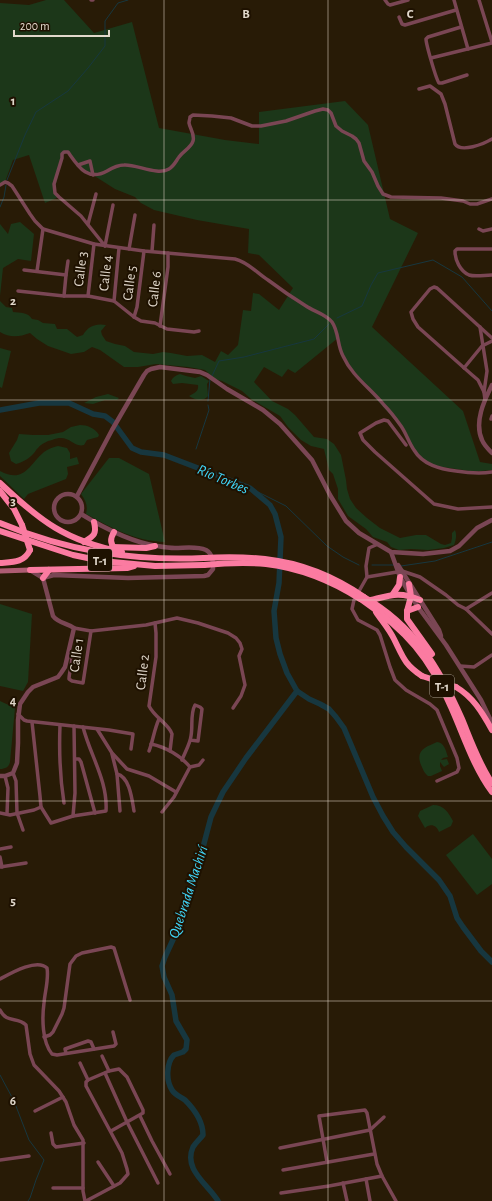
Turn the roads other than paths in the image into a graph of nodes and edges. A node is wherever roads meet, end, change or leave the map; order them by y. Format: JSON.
{"nodes":[{"id":1,"x":385,"y":0,"type":"edge"},
{"id":2,"x":408,"y":0,"type":"edge"},
{"id":3,"x":454,"y":0,"type":"edge"},
{"id":4,"x":479,"y":0,"type":"edge"},
{"id":5,"x":456,"y":10,"type":"junction"},
{"id":6,"x":399,"y":17,"type":"dead end"},
{"id":7,"x":461,"y":27,"type":"junction"},
{"id":8,"x":492,"y":43,"type":"edge"},
{"id":9,"x":468,"y":49,"type":"junction"},
{"id":10,"x":431,"y":58,"type":"junction"},
{"id":11,"x":467,"y":75,"type":"dead end"},
{"id":12,"x":419,"y":89,"type":"dead end"},
{"id":13,"x":492,"y":139,"type":"edge"},
{"id":14,"x":78,"y":165,"type":"junction"},
{"id":15,"x":93,"y":175,"type":"junction"},
{"id":16,"x":0,"y":185,"type":"edge"},
{"id":17,"x":96,"y":194,"type":"dead end"},
{"id":18,"x":492,"y":199,"type":"edge"},
{"id":19,"x":113,"y":205,"type":"dead end"},
{"id":20,"x":135,"y":215,"type":"dead end"},
{"id":21,"x":88,"y":224,"type":"junction"},
{"id":22,"x":154,"y":224,"type":"dead end"},
{"id":23,"x":43,"y":229,"type":"junction"},
{"id":24,"x":479,"y":229,"type":"dead end"},
{"id":25,"x":492,"y":229,"type":"edge"},
{"id":26,"x":94,"y":244,"type":"junction"},
{"id":27,"x":105,"y":246,"type":"junction"},
{"id":28,"x":119,"y":248,"type":"junction"},
{"id":29,"x":492,"y":248,"type":"edge"},
{"id":30,"x":129,"y":249,"type":"junction"},
{"id":31,"x":144,"y":251,"type":"junction"},
{"id":32,"x":152,"y":251,"type":"junction"},
{"id":33,"x":168,"y":253,"type":"junction"},
{"id":34,"x":68,"y":261,"type":"dead end"},
{"id":35,"x":24,"y":270,"type":"dead end"},
{"id":36,"x":37,"y":271,"type":"junction"},
{"id":37,"x":66,"y":275,"type":"junction"},
{"id":38,"x":492,"y":275,"type":"edge"},
{"id":39,"x":18,"y":291,"type":"dead end"},
{"id":40,"x":64,"y":296,"type":"junction"},
{"id":41,"x":88,"y":296,"type":"junction"},
{"id":42,"x":114,"y":301,"type":"junction"},
{"id":43,"x":134,"y":317,"type":"junction"},
{"id":44,"x":160,"y":326,"type":"junction"},
{"id":45,"x":480,"y":327,"type":"junction"},
{"id":46,"x":199,"y":331,"type":"dead end"},
{"id":47,"x":492,"y":338,"type":"edge"},
{"id":48,"x":492,"y":341,"type":"edge"},
{"id":49,"x":482,"y":346,"type":"junction"},
{"id":50,"x":464,"y":368,"type":"junction"},
{"id":51,"x":492,"y":385,"type":"edge"},
{"id":52,"x":484,"y":392,"type":"junction"},
{"id":53,"x":485,"y":400,"type":"junction"},
{"id":54,"x":406,"y":445,"type":"dead end"},
{"id":55,"x":492,"y":453,"type":"edge"},
{"id":56,"x":492,"y":472,"type":"edge"},
{"id":57,"x":0,"y":483,"type":"edge"},
{"id":58,"x":0,"y":491,"type":"edge"},
{"id":59,"x":77,"y":496,"type":"junction"},
{"id":60,"x":492,"y":507,"type":"edge"},
{"id":61,"x":81,"y":514,"type":"junction"},
{"id":62,"x":492,"y":520,"type":"edge"},
{"id":63,"x":94,"y":522,"type":"junction"},
{"id":64,"x":0,"y":523,"type":"edge"},
{"id":65,"x":0,"y":531,"type":"edge"},
{"id":66,"x":114,"y":532,"type":"junction"},
{"id":67,"x":84,"y":542,"type":"junction"},
{"id":68,"x":378,"y":544,"type":"junction"},
{"id":69,"x":155,"y":546,"type":"junction"},
{"id":70,"x":112,"y":549,"type":"junction"},
{"id":71,"x":393,"y":553,"type":"junction"},
{"id":72,"x":152,"y":558,"type":"junction"},
{"id":73,"x":204,"y":561,"type":"junction"},
{"id":74,"x":0,"y":563,"type":"edge"},
{"id":75,"x":138,"y":565,"type":"junction"},
{"id":76,"x":30,"y":570,"type":"junction"},
{"id":77,"x":49,"y":570,"type":"junction"},
{"id":78,"x":0,"y":571,"type":"edge"},
{"id":79,"x":399,"y":571,"type":"junction"},
{"id":80,"x":367,"y":577,"type":"junction"},
{"id":81,"x":43,"y":578,"type":"junction"},
{"id":82,"x":409,"y":584,"type":"junction"},
{"id":83,"x":492,"y":593,"type":"edge"},
{"id":84,"x":393,"y":594,"type":"junction"},
{"id":85,"x":410,"y":596,"type":"junction"},
{"id":86,"x":363,"y":598,"type":"junction"},
{"id":87,"x":371,"y":600,"type":"junction"},
{"id":88,"x":420,"y":600,"type":"junction"},
{"id":89,"x":373,"y":607,"type":"junction"},
{"id":90,"x":418,"y":607,"type":"junction"},
{"id":91,"x":466,"y":609,"type":"junction"},
{"id":92,"x":407,"y":611,"type":"junction"},
{"id":93,"x":155,"y":623,"type":"junction"},
{"id":94,"x":74,"y":628,"type":"junction"},
{"id":95,"x":91,"y":631,"type":"junction"},
{"id":96,"x":492,"y":634,"type":"edge"},
{"id":97,"x":441,"y":637,"type":"junction"},
{"id":98,"x":68,"y":652,"type":"junction"},
{"id":99,"x":490,"y":657,"type":"edge"},
{"id":100,"x":492,"y":661,"type":"edge"},
{"id":101,"x":460,"y":666,"type":"junction"},
{"id":102,"x":455,"y":704,"type":"junction"},
{"id":103,"x":233,"y":708,"type":"dead end"},
{"id":104,"x":18,"y":714,"type":"junction"},
{"id":105,"x":159,"y":719,"type":"junction"},
{"id":106,"x":32,"y":722,"type":"junction"},
{"id":107,"x":492,"y":723,"type":"edge"},
{"id":108,"x":60,"y":725,"type":"junction"},
{"id":109,"x":74,"y":726,"type":"junction"},
{"id":110,"x":83,"y":727,"type":"junction"},
{"id":111,"x":97,"y":729,"type":"junction"},
{"id":112,"x":492,"y":730,"type":"edge"},
{"id":113,"x":190,"y":740,"type":"junction"},
{"id":114,"x":151,"y":744,"type":"junction"},
{"id":115,"x":131,"y":749,"type":"dead end"},
{"id":116,"x":170,"y":750,"type":"junction"},
{"id":117,"x":149,"y":751,"type":"dead end"},
{"id":118,"x":112,"y":753,"type":"junction"},
{"id":119,"x":75,"y":759,"type":"junction"},
{"id":120,"x":182,"y":760,"type":"junction"},
{"id":121,"x":203,"y":760,"type":"dead end"},
{"id":122,"x":190,"y":767,"type":"junction"},
{"id":123,"x":13,"y":773,"type":"junction"},
{"id":124,"x":117,"y":774,"type":"junction"},
{"id":125,"x":3,"y":776,"type":"edge"},
{"id":126,"x":437,"y":781,"type":"dead end"},
{"id":127,"x":492,"y":783,"type":"edge"},
{"id":128,"x":176,"y":792,"type":"junction"},
{"id":129,"x":492,"y":792,"type":"edge"},
{"id":130,"x":64,"y":803,"type":"dead end"},
{"id":131,"x":42,"y":806,"type":"junction"},
{"id":132,"x":120,"y":811,"type":"dead end"},
{"id":133,"x":134,"y":811,"type":"dead end"},
{"id":134,"x":162,"y":812,"type":"dead end"},
{"id":135,"x":0,"y":813,"type":"edge"},
{"id":136,"x":17,"y":813,"type":"junction"},
{"id":137,"x":95,"y":813,"type":"junction"},
{"id":138,"x":7,"y":814,"type":"junction"},
{"id":139,"x":73,"y":816,"type":"junction"},
{"id":140,"x":23,"y":830,"type":"dead end"},
{"id":141,"x":11,"y":847,"type":"dead end"},
{"id":142,"x":0,"y":849,"type":"edge"},
{"id":143,"x":0,"y":858,"type":"edge"},
{"id":144,"x":26,"y":863,"type":"dead end"},
{"id":145,"x":1,"y":867,"type":"edge"},
{"id":146,"x":0,"y":978,"type":"edge"},
{"id":147,"x":130,"y":1000,"type":"dead end"},
{"id":148,"x":0,"y":1010,"type":"edge"},
{"id":149,"x":113,"y":1032,"type":"dead end"},
{"id":150,"x":44,"y":1037,"type":"junction"},
{"id":151,"x":94,"y":1049,"type":"junction"},
{"id":152,"x":66,"y":1054,"type":"junction"},
{"id":153,"x":102,"y":1056,"type":"dead end"},
{"id":154,"x":80,"y":1063,"type":"dead end"},
{"id":155,"x":107,"y":1072,"type":"junction"},
{"id":156,"x":88,"y":1080,"type":"junction"},
{"id":157,"x":63,"y":1097,"type":"junction"},
{"id":158,"x":35,"y":1112,"type":"dead end"},
{"id":159,"x":140,"y":1116,"type":"junction"},
{"id":160,"x":384,"y":1117,"type":"dead end"},
{"id":161,"x":127,"y":1122,"type":"junction"},
{"id":162,"x":370,"y":1130,"type":"junction"},
{"id":163,"x":111,"y":1131,"type":"junction"},
{"id":164,"x":51,"y":1133,"type":"dead end"},
{"id":165,"x":323,"y":1140,"type":"junction"},
{"id":166,"x":84,"y":1143,"type":"junction"},
{"id":167,"x":280,"y":1148,"type":"dead end"},
{"id":168,"x":374,"y":1154,"type":"junction"},
{"id":169,"x":29,"y":1156,"type":"dead end"},
{"id":170,"x":0,"y":1160,"type":"edge"},
{"id":171,"x":98,"y":1162,"type":"dead end"},
{"id":172,"x":327,"y":1162,"type":"junction"},
{"id":173,"x":283,"y":1170,"type":"dead end"},
{"id":174,"x":170,"y":1174,"type":"dead end"},
{"id":175,"x":382,"y":1176,"type":"junction"},
{"id":176,"x":366,"y":1179,"type":"junction"},
{"id":177,"x":343,"y":1183,"type":"junction"},
{"id":178,"x":158,"y":1184,"type":"dead end"},
{"id":179,"x":114,"y":1186,"type":"junction"},
{"id":180,"x":53,"y":1188,"type":"dead end"},
{"id":181,"x":83,"y":1188,"type":"junction"},
{"id":182,"x":281,"y":1193,"type":"dead end"},
{"id":183,"x":86,"y":1201,"type":"edge"},
{"id":184,"x":347,"y":1201,"type":"edge"},
{"id":185,"x":370,"y":1201,"type":"edge"},
{"id":186,"x":396,"y":1201,"type":"edge"}],
"edges":[{"from":1,"to":2,"type":"street"},
{"from":3,"to":5,"type":"street"},
{"from":4,"to":8,"type":"street"},
{"from":5,"to":6,"type":"street"},
{"from":5,"to":7,"type":"street"},
{"from":7,"to":9,"type":"street"},
{"from":7,"to":10,"type":"street"},
{"from":8,"to":9,"type":"street"},
{"from":9,"to":10,"type":"street"},
{"from":10,"to":11,"type":"street"},
{"from":12,"to":13,"type":"street"},
{"from":14,"to":15,"type":"street"},
{"from":14,"to":15,"type":"street"},
{"from":14,"to":21,"type":"street"},
{"from":15,"to":18,"type":"street"},
{"from":16,"to":23,"type":"street"},
{"from":17,"to":21,"type":"street"},
{"from":19,"to":27,"type":"street"},
{"from":20,"to":30,"type":"street"},
{"from":21,"to":27,"type":"street"},
{"from":22,"to":32,"type":"street"},
{"from":23,"to":26,"type":"street"},
{"from":23,"to":36,"type":"street"},
{"from":24,"to":25,"type":"street"},
{"from":26,"to":27,"type":"street"},
{"from":26,"to":41,"type":"street","name":"Calle 3"},
{"from":27,"to":28,"type":"street"},
{"from":28,"to":30,"type":"street"},
{"from":28,"to":42,"type":"street","name":"Calle 4"},
{"from":29,"to":38,"type":"street"},
{"from":30,"to":31,"type":"street"},
{"from":31,"to":32,"type":"street"},
{"from":31,"to":43,"type":"street","name":"Calle 5"},
{"from":32,"to":33,"type":"street"},
{"from":33,"to":44,"type":"street","name":"Calle 6"},
{"from":33,"to":56,"type":"street"},
{"from":34,"to":37,"type":"street"},
{"from":35,"to":36,"type":"street"},
{"from":36,"to":37,"type":"street"},
{"from":37,"to":40,"type":"street"},
{"from":39,"to":40,"type":"street"},
{"from":40,"to":41,"type":"street"},
{"from":41,"to":42,"type":"street"},
{"from":42,"to":43,"type":"street"},
{"from":43,"to":44,"type":"street"},
{"from":44,"to":46,"type":"street"},
{"from":45,"to":47,"type":"street"},
{"from":45,"to":49,"type":"street"},
{"from":45,"to":50,"type":"street"},
{"from":48,"to":49,"type":"street"},
{"from":49,"to":50,"type":"street"},
{"from":49,"to":52,"type":"street"},
{"from":50,"to":52,"type":"street"},
{"from":51,"to":53,"type":"street"},
{"from":52,"to":53,"type":"street"},
{"from":53,"to":55,"type":"street"},
{"from":54,"to":60,"type":"street"},
{"from":57,"to":67,"type":"highway","number":"T-1"},
{"from":58,"to":74,"type":"highway","bridge":true},
{"from":59,"to":61,"type":"street"},
{"from":59,"to":61,"type":"street"},
{"from":59,"to":68,"type":"street"},
{"from":61,"to":63,"type":"street"},
{"from":62,"to":71,"type":"street"},
{"from":63,"to":66,"type":"street"},
{"from":63,"to":67,"type":"highway"},
{"from":64,"to":72,"type":"highway"},
{"from":65,"to":75,"type":"highway","number":"T-1"},
{"from":66,"to":69,"type":"street"},
{"from":66,"to":70,"type":"highway"},
{"from":67,"to":70,"type":"highway","number":"T-1"},
{"from":68,"to":71,"type":"street"},
{"from":68,"to":80,"type":"street"},
{"from":69,"to":70,"type":"highway"},
{"from":69,"to":81,"type":"street"},
{"from":70,"to":72,"type":"highway","number":"T-1"},
{"from":71,"to":79,"type":"street"},
{"from":72,"to":73,"type":"highway","number":"T-1"},
{"from":73,"to":75,"type":"highway","number":"T-1"},
{"from":73,"to":86,"type":"highway","number":"T-1","bridge":true},
{"from":75,"to":77,"type":"highway"},
{"from":76,"to":77,"type":"highway"},
{"from":76,"to":78,"type":"main road"},
{"from":76,"to":81,"type":"street"},
{"from":77,"to":81,"type":"highway"},
{"from":79,"to":80,"type":"street"},
{"from":79,"to":82,"type":"street"},
{"from":79,"to":84,"type":"highway"},
{"from":79,"to":85,"type":"street"},
{"from":79,"to":91,"type":"street"},
{"from":80,"to":126,"type":"street"},
{"from":81,"to":94,"type":"street"},
{"from":82,"to":85,"type":"highway"},
{"from":82,"to":88,"type":"street"},
{"from":83,"to":91,"type":"street"},
{"from":84,"to":85,"type":"highway"},
{"from":84,"to":87,"type":"highway"},
{"from":85,"to":88,"type":"highway"},
{"from":85,"to":90,"type":"street"},
{"from":85,"to":92,"type":"highway"},
{"from":86,"to":87,"type":"highway","number":"T-1"},
{"from":86,"to":89,"type":"highway","number":"T-1"},
{"from":87,"to":102,"type":"highway","number":"T-1"},
{"from":88,"to":97,"type":"street"},
{"from":89,"to":112,"type":"highway","bridge":true},
{"from":89,"to":129,"type":"highway","number":"T-1"},
{"from":90,"to":92,"type":"highway"},
{"from":90,"to":97,"type":"street"},
{"from":91,"to":96,"type":"street"},
{"from":92,"to":102,"type":"highway"},
{"from":93,"to":95,"type":"street"},
{"from":93,"to":103,"type":"street"},
{"from":93,"to":105,"type":"street","name":"Calle 2"},
{"from":94,"to":95,"type":"street"},
{"from":94,"to":98,"type":"street"},
{"from":95,"to":98,"type":"street","name":"Calle 1"},
{"from":97,"to":101,"type":"street"},
{"from":98,"to":104,"type":"street"},
{"from":99,"to":100,"type":"street"},
{"from":99,"to":101,"type":"street"},
{"from":101,"to":107,"type":"street"},
{"from":102,"to":127,"type":"highway","number":"T-1"},
{"from":104,"to":106,"type":"street"},
{"from":104,"to":123,"type":"street"},
{"from":105,"to":114,"type":"street"},
{"from":105,"to":116,"type":"street","name":"Calle 2"},
{"from":106,"to":108,"type":"street"},
{"from":106,"to":131,"type":"street"},
{"from":108,"to":109,"type":"street"},
{"from":108,"to":130,"type":"street"},
{"from":109,"to":110,"type":"street"},
{"from":109,"to":119,"type":"street"},
{"from":110,"to":111,"type":"street"},
{"from":110,"to":137,"type":"street"},
{"from":111,"to":115,"type":"street"},
{"from":111,"to":118,"type":"street"},
{"from":113,"to":113,"type":"street"},
{"from":113,"to":120,"type":"street"},
{"from":114,"to":116,"type":"street"},
{"from":114,"to":117,"type":"street"},
{"from":116,"to":120,"type":"street"},
{"from":118,"to":124,"type":"street"},
{"from":118,"to":128,"type":"street"},
{"from":119,"to":137,"type":"street"},
{"from":119,"to":139,"type":"street"},
{"from":120,"to":122,"type":"street"},
{"from":121,"to":122,"type":"street"},
{"from":122,"to":128,"type":"street"},
{"from":123,"to":125,"type":"street"},
{"from":123,"to":136,"type":"street"},
{"from":124,"to":132,"type":"street"},
{"from":124,"to":133,"type":"street"},
{"from":125,"to":138,"type":"street"},
{"from":128,"to":134,"type":"street"},
{"from":131,"to":136,"type":"street"},
{"from":131,"to":139,"type":"street"},
{"from":135,"to":138,"type":"street"},
{"from":136,"to":138,"type":"street"},
{"from":136,"to":140,"type":"street"},
{"from":137,"to":139,"type":"street"},
{"from":141,"to":142,"type":"street"},
{"from":143,"to":145,"type":"street"},
{"from":144,"to":145,"type":"street"},
{"from":146,"to":150,"type":"street"},
{"from":147,"to":150,"type":"street"},
{"from":148,"to":157,"type":"street"},
{"from":149,"to":151,"type":"street"},
{"from":150,"to":152,"type":"street"},
{"from":151,"to":152,"type":"street"},
{"from":151,"to":152,"type":"street"},
{"from":153,"to":155,"type":"street"},
{"from":154,"to":156,"type":"street"},
{"from":155,"to":156,"type":"street"},
{"from":155,"to":159,"type":"street"},
{"from":155,"to":161,"type":"street"},
{"from":156,"to":163,"type":"street"},
{"from":157,"to":158,"type":"street"},
{"from":157,"to":166,"type":"street"},
{"from":159,"to":161,"type":"street"},
{"from":159,"to":174,"type":"street"},
{"from":160,"to":162,"type":"street"},
{"from":161,"to":163,"type":"street"},
{"from":161,"to":178,"type":"street"},
{"from":162,"to":165,"type":"street"},
{"from":162,"to":165,"type":"street"},
{"from":162,"to":168,"type":"street"},
{"from":163,"to":179,"type":"street"},
{"from":164,"to":166,"type":"street"},
{"from":165,"to":167,"type":"street"},
{"from":165,"to":172,"type":"street"},
{"from":166,"to":181,"type":"street"},
{"from":168,"to":172,"type":"street"},
{"from":168,"to":175,"type":"street"},
{"from":169,"to":170,"type":"street"},
{"from":171,"to":179,"type":"street"},
{"from":172,"to":173,"type":"street"},
{"from":175,"to":176,"type":"street"},
{"from":175,"to":186,"type":"street"},
{"from":176,"to":177,"type":"street"},
{"from":176,"to":185,"type":"street"},
{"from":177,"to":182,"type":"street"},
{"from":177,"to":184,"type":"street"},
{"from":179,"to":183,"type":"street"},
{"from":180,"to":181,"type":"street"},
{"from":181,"to":183,"type":"street"}]}
